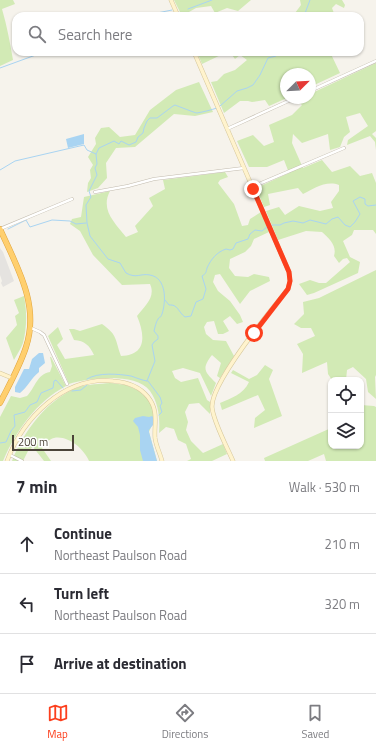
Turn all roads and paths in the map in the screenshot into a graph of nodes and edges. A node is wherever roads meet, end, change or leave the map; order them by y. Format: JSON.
{"nodes":[{"id":1,"x":171,"y":0,"type":"edge"},
{"id":2,"x":176,"y":12,"type":"edge"},
{"id":3,"x":196,"y":56,"type":"edge"},
{"id":4,"x":376,"y":61,"type":"edge"},
{"id":5,"x":316,"y":88,"type":"edge"},
{"id":6,"x":282,"y":104,"type":"edge"},
{"id":7,"x":227,"y":129,"type":"junction"},
{"id":8,"x":344,"y":148,"type":"dead end"},
{"id":9,"x":244,"y":168,"type":"junction"},
{"id":10,"x":252,"y":187,"type":"junction"},
{"id":11,"x":95,"y":192,"type":"dead end"},
{"id":12,"x":72,"y":199,"type":"dead end"},
{"id":13,"x":0,"y":229,"type":"edge"},
{"id":14,"x":30,"y":328,"type":"junction"},
{"id":15,"x":0,"y":373,"type":"edge"},
{"id":16,"x":12,"y":378,"type":"junction"},
{"id":17,"x":66,"y":384,"type":"dead end"},
{"id":18,"x":0,"y":402,"type":"edge"},
{"id":19,"x":9,"y":455,"type":"junction"},
{"id":20,"x":7,"y":461,"type":"edge"},
{"id":21,"x":22,"y":461,"type":"edge"},
{"id":22,"x":162,"y":461,"type":"edge"},
{"id":23,"x":233,"y":461,"type":"edge"}],
"edges":[{"from":1,"to":2,"type":"street"},
{"from":3,"to":7,"type":"street"},
{"from":4,"to":5,"type":"street"},
{"from":6,"to":7,"type":"street"},
{"from":7,"to":9,"type":"street"},
{"from":8,"to":10,"type":"street"},
{"from":9,"to":10,"type":"street"},
{"from":9,"to":11,"type":"street"},
{"from":10,"to":23,"type":"street"},
{"from":12,"to":13,"type":"street"},
{"from":13,"to":14,"type":"highway"},
{"from":14,"to":16,"type":"highway"},
{"from":14,"to":17,"type":"street"},
{"from":15,"to":16,"type":"street"},
{"from":16,"to":18,"type":"highway"},
{"from":19,"to":20,"type":"street"},
{"from":19,"to":21,"type":"street"},
{"from":19,"to":22,"type":"street"}]}
